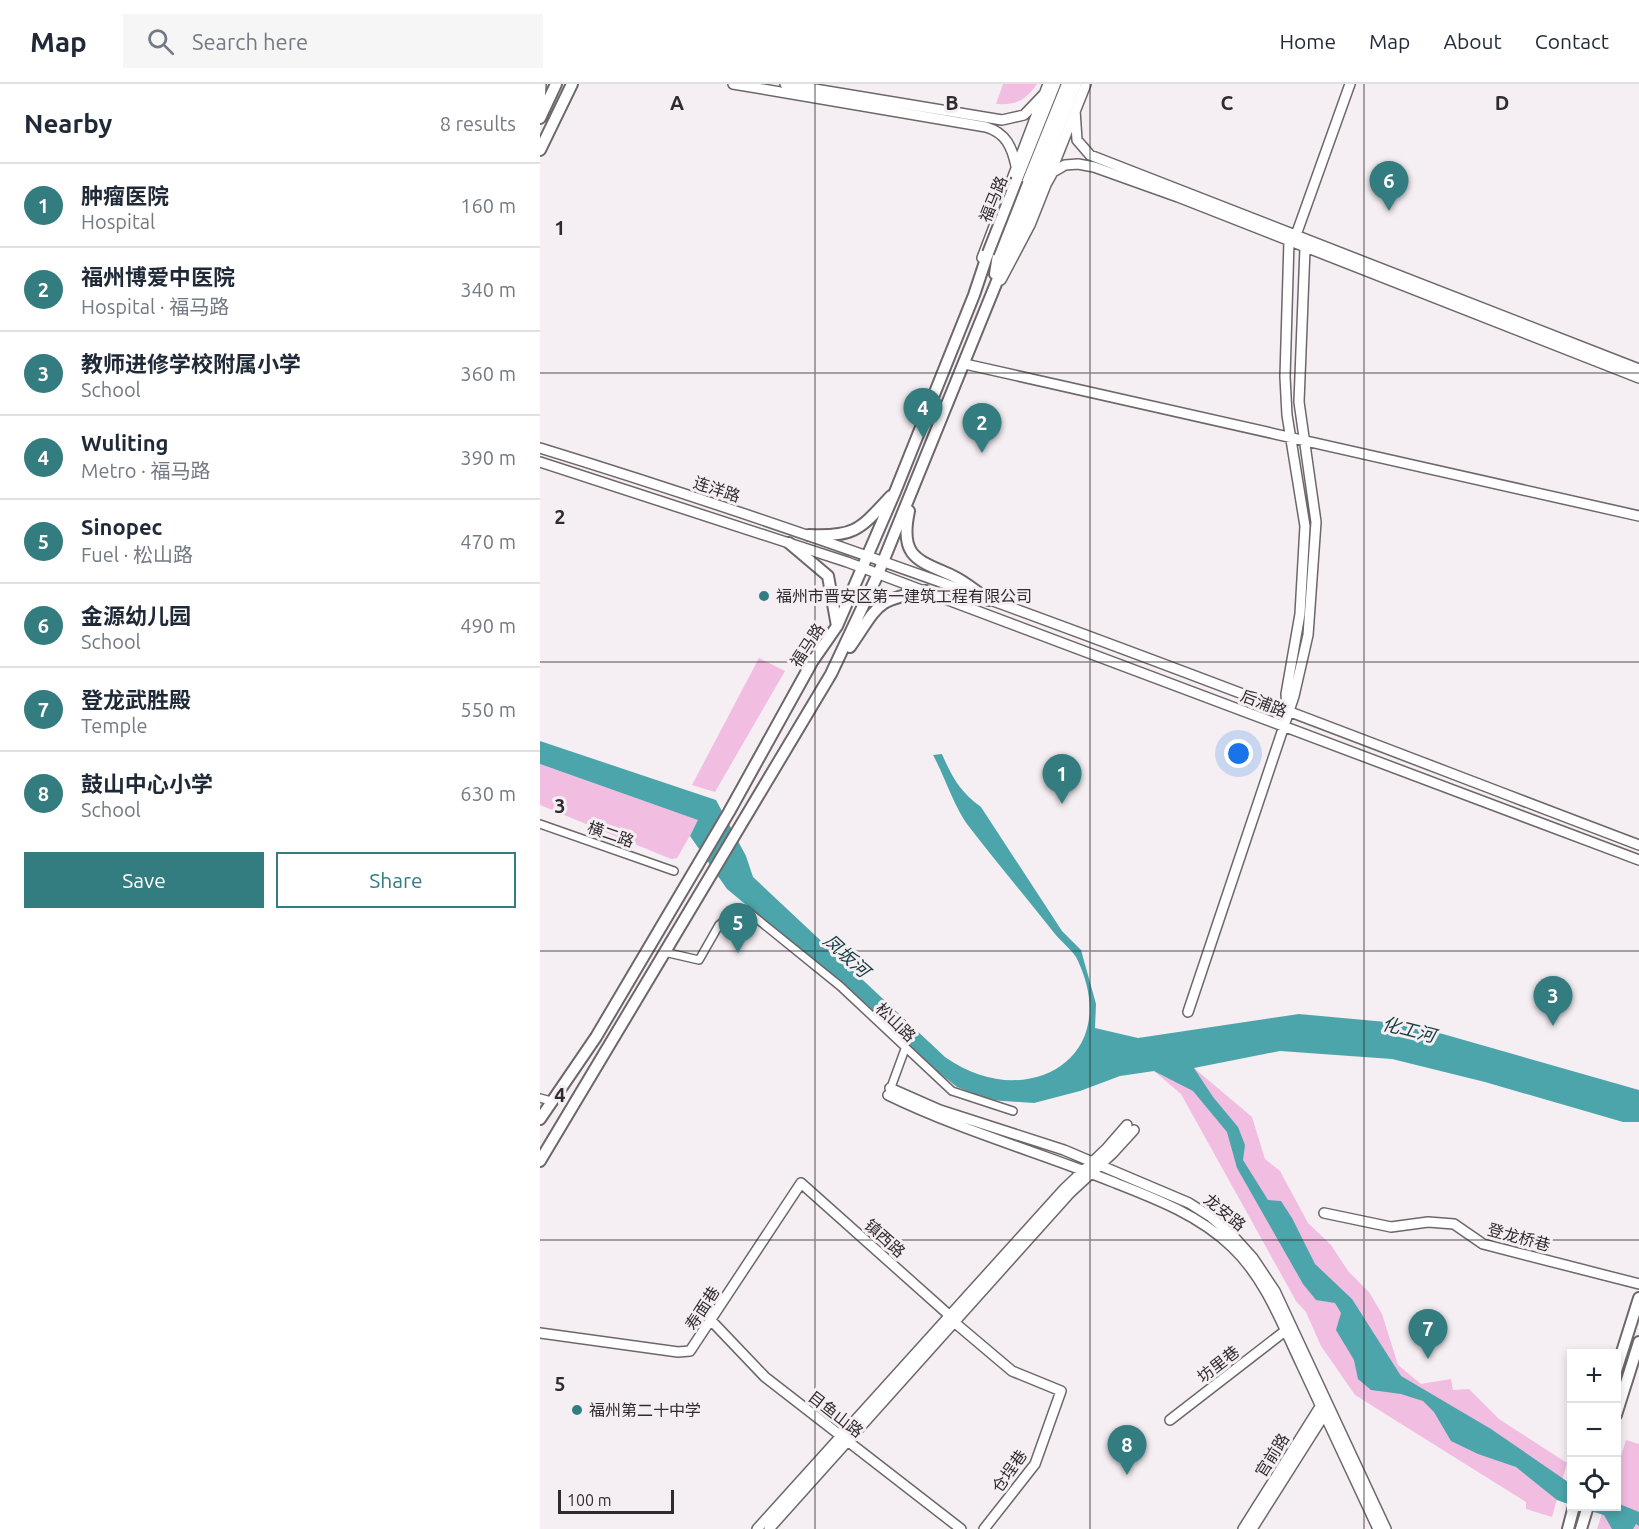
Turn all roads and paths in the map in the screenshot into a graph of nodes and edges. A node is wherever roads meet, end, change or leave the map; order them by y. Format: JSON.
{"nodes":[{"id":1,"x":541,"y":84,"type":"edge"},
{"id":2,"x":556,"y":84,"type":"edge"},
{"id":3,"x":572,"y":84,"type":"edge"},
{"id":4,"x":733,"y":84,"type":"edge"},
{"id":5,"x":785,"y":84,"type":"edge"},
{"id":6,"x":1055,"y":84,"type":"edge"},
{"id":7,"x":1067,"y":84,"type":"edge"},
{"id":8,"x":1075,"y":84,"type":"edge"},
{"id":9,"x":1086,"y":84,"type":"edge"},
{"id":10,"x":1350,"y":84,"type":"edge"},
{"id":11,"x":1047,"y":88,"type":"edge"},
{"id":12,"x":540,"y":105,"type":"edge"},
{"id":13,"x":1075,"y":110,"type":"junction"},
{"id":14,"x":540,"y":118,"type":"edge"},
{"id":15,"x":540,"y":150,"type":"edge"},
{"id":16,"x":1016,"y":166,"type":"junction"},
{"id":17,"x":1044,"y":188,"type":"junction"},
{"id":18,"x":1293,"y":238,"type":"junction"},
{"id":19,"x":1305,"y":248,"type":"junction"},
{"id":20,"x":1006,"y":259,"type":"joint"},
{"id":21,"x":974,"y":295,"type":"junction"},
{"id":22,"x":990,"y":301,"type":"junction"},
{"id":23,"x":965,"y":364,"type":"junction"},
{"id":24,"x":1639,"y":369,"type":"edge"},
{"id":25,"x":1639,"y":378,"type":"edge"},
{"id":26,"x":1291,"y":437,"type":"junction"},
{"id":27,"x":1304,"y":440,"type":"junction"},
{"id":28,"x":540,"y":448,"type":"edge"},
{"id":29,"x":540,"y":462,"type":"edge"},
{"id":30,"x":916,"y":482,"type":"junction"},
{"id":31,"x":895,"y":492,"type":"junction"},
{"id":32,"x":1639,"y":516,"type":"edge"},
{"id":33,"x":809,"y":535,"type":"junction"},
{"id":34,"x":789,"y":543,"type":"junction"},
{"id":35,"x":869,"y":556,"type":"junction"},
{"id":36,"x":884,"y":561,"type":"junction"},
{"id":37,"x":864,"y":568,"type":"junction"},
{"id":38,"x":879,"y":574,"type":"junction"},
{"id":39,"x":926,"y":591,"type":"junction"},
{"id":40,"x":989,"y":600,"type":"junction"},
{"id":41,"x":837,"y":626,"type":"junction"},
{"id":42,"x":831,"y":674,"type":"junction"},
{"id":43,"x":1287,"y":711,"type":"junction"},
{"id":44,"x":1282,"y":726,"type":"junction"},
{"id":45,"x":540,"y":824,"type":"edge"},
{"id":46,"x":1639,"y":845,"type":"edge"},
{"id":47,"x":1639,"y":860,"type":"edge"},
{"id":48,"x":674,"y":871,"type":"dead end"},
{"id":49,"x":664,"y":952,"type":"junction"},
{"id":50,"x":1188,"y":1012,"type":"dead end"},
{"id":51,"x":905,"y":1049,"type":"junction"},
{"id":52,"x":889,"y":1091,"type":"junction"},
{"id":53,"x":545,"y":1099,"type":"edge"},
{"id":54,"x":1013,"y":1111,"type":"dead end"},
{"id":55,"x":540,"y":1119,"type":"edge"},
{"id":56,"x":1130,"y":1127,"type":"dead end"},
{"id":57,"x":540,"y":1161,"type":"edge"},
{"id":58,"x":1096,"y":1164,"type":"junction"},
{"id":59,"x":1088,"y":1172,"type":"junction"},
{"id":60,"x":801,"y":1183,"type":"joint"},
{"id":61,"x":1324,"y":1213,"type":"dead end"},
{"id":62,"x":1639,"y":1284,"type":"edge"},
{"id":63,"x":1639,"y":1298,"type":"edge"},
{"id":64,"x":703,"y":1312,"type":"dead end"},
{"id":65,"x":952,"y":1319,"type":"junction"},
{"id":66,"x":711,"y":1321,"type":"junction"},
{"id":67,"x":1285,"y":1331,"type":"junction"},
{"id":68,"x":540,"y":1333,"type":"edge"},
{"id":69,"x":1639,"y":1342,"type":"edge"},
{"id":70,"x":1621,"y":1358,"type":"edge"},
{"id":71,"x":1061,"y":1391,"type":"joint"},
{"id":72,"x":1621,"y":1403,"type":"edge"},
{"id":73,"x":1325,"y":1406,"type":"junction"},
{"id":74,"x":1170,"y":1420,"type":"dead end"},
{"id":75,"x":844,"y":1439,"type":"junction"},
{"id":76,"x":1573,"y":1511,"type":"edge"},
{"id":77,"x":1587,"y":1512,"type":"edge"},
{"id":78,"x":757,"y":1529,"type":"edge"},
{"id":79,"x":769,"y":1529,"type":"edge"},
{"id":80,"x":961,"y":1529,"type":"edge"},
{"id":81,"x":984,"y":1529,"type":"edge"},
{"id":82,"x":1243,"y":1529,"type":"edge"},
{"id":83,"x":1252,"y":1529,"type":"edge"},
{"id":84,"x":1378,"y":1529,"type":"edge"},
{"id":85,"x":1386,"y":1529,"type":"edge"},
{"id":86,"x":1568,"y":1529,"type":"edge"},
{"id":87,"x":1581,"y":1529,"type":"edge"}],
"edges":[{"from":1,"to":12,"type":"main road"},
{"from":2,"to":14,"type":"main road"},
{"from":3,"to":15,"type":"main road"},
{"from":4,"to":16,"type":"main road"},
{"from":5,"to":11,"type":"main road"},
{"from":6,"to":21,"type":"main road","name":"福马路","bridge":true},
{"from":7,"to":22,"type":"main road","name":"福马路"},
{"from":8,"to":20,"type":"highway"},
{"from":9,"to":13,"type":"main road"},
{"from":10,"to":18,"type":"main road"},
{"from":11,"to":16,"type":"main road"},
{"from":13,"to":17,"type":"main road"},
{"from":13,"to":18,"type":"main road"},
{"from":16,"to":21,"type":"main road"},
{"from":17,"to":18,"type":"main road"},
{"from":17,"to":22,"type":"main road"},
{"from":18,"to":19,"type":"main road"},
{"from":18,"to":24,"type":"main road"},
{"from":18,"to":26,"type":"main road"},
{"from":19,"to":25,"type":"main road"},
{"from":19,"to":27,"type":"main road"},
{"from":20,"to":22,"type":"main road","name":"福马路"},
{"from":21,"to":31,"type":"main road","name":"福马路"},
{"from":22,"to":23,"type":"main road","name":"福马路"},
{"from":23,"to":26,"type":"main road"},
{"from":23,"to":30,"type":"main road","name":"福马路"},
{"from":26,"to":27,"type":"main road"},
{"from":26,"to":43,"type":"main road"},
{"from":27,"to":32,"type":"main road"},
{"from":27,"to":43,"type":"main road"},
{"from":28,"to":33,"type":"main road","name":"连洋路"},
{"from":29,"to":34,"type":"main road","name":"连洋路"},
{"from":30,"to":36,"type":"main road","name":"福马路"},
{"from":30,"to":40,"type":"main road"},
{"from":31,"to":33,"type":"main road"},
{"from":31,"to":35,"type":"main road","name":"福马路"},
{"from":33,"to":35,"type":"main road","name":"连洋路"},
{"from":34,"to":37,"type":"main road","name":"连洋路"},
{"from":34,"to":41,"type":"main road"},
{"from":35,"to":36,"type":"main road","name":"连洋路"},
{"from":35,"to":37,"type":"main road","name":"福马路"},
{"from":36,"to":38,"type":"main road","name":"福马路"},
{"from":36,"to":40,"type":"main road","name":"后浦路"},
{"from":37,"to":38,"type":"main road","name":"连洋路"},
{"from":37,"to":41,"type":"main road","name":"福马路"},
{"from":38,"to":39,"type":"main road","name":"后浦路"},
{"from":38,"to":42,"type":"main road","name":"福马路"},
{"from":39,"to":42,"type":"main road"},
{"from":39,"to":44,"type":"main road","name":"后浦路"},
{"from":40,"to":43,"type":"main road","name":"后浦路"},
{"from":41,"to":53,"type":"main road","name":"福马路"},
{"from":42,"to":49,"type":"main road","name":"福马路"},
{"from":43,"to":44,"type":"main road"},
{"from":43,"to":46,"type":"main road","name":"后浦路"},
{"from":44,"to":47,"type":"main road","name":"后浦路"},
{"from":44,"to":50,"type":"main road"},
{"from":45,"to":48,"type":"street","name":"横二路"},
{"from":49,"to":51,"type":"street","name":"松山路"},
{"from":49,"to":57,"type":"main road","name":"福马路"},
{"from":51,"to":52,"type":"street"},
{"from":51,"to":54,"type":"street","name":"松山路"},
{"from":52,"to":58,"type":"main road","name":"龙安路"},
{"from":52,"to":59,"type":"main road","name":"龙安路"},
{"from":53,"to":55,"type":"main road","name":"福马路"},
{"from":56,"to":58,"type":"main road"},
{"from":58,"to":59,"type":"main road"},
{"from":58,"to":73,"type":"main road","name":"龙安路"},
{"from":59,"to":65,"type":"main road"},
{"from":59,"to":67,"type":"main road","name":"龙安路"},
{"from":60,"to":65,"type":"main road","name":"镇西路"},
{"from":60,"to":66,"type":"main road","name":"寿面巷"},
{"from":61,"to":62,"type":"main road","name":"登龙桥巷"},
{"from":63,"to":70,"type":"main road"},
{"from":64,"to":66,"type":"main road","name":"目鱼山路"},
{"from":65,"to":71,"type":"main road","name":"镇西路"},
{"from":65,"to":75,"type":"main road"},
{"from":66,"to":68,"type":"main road","name":"寿面巷"},
{"from":66,"to":75,"type":"main road","name":"目鱼山路"},
{"from":67,"to":73,"type":"main road","name":"龙安路"},
{"from":67,"to":74,"type":"main road","name":"坊里巷"},
{"from":69,"to":72,"type":"main road"},
{"from":71,"to":81,"type":"main road","name":"仓埕巷"},
{"from":73,"to":82,"type":"main road","name":"官前路"},
{"from":73,"to":83,"type":"main road","name":"官前路"},
{"from":73,"to":84,"type":"main road","name":"龙安路"},
{"from":73,"to":85,"type":"main road","name":"龙安路"},
{"from":75,"to":78,"type":"main road"},
{"from":75,"to":79,"type":"main road"},
{"from":75,"to":80,"type":"main road","name":"目鱼山路"},
{"from":76,"to":86,"type":"main road"},
{"from":77,"to":87,"type":"main road"}]}
